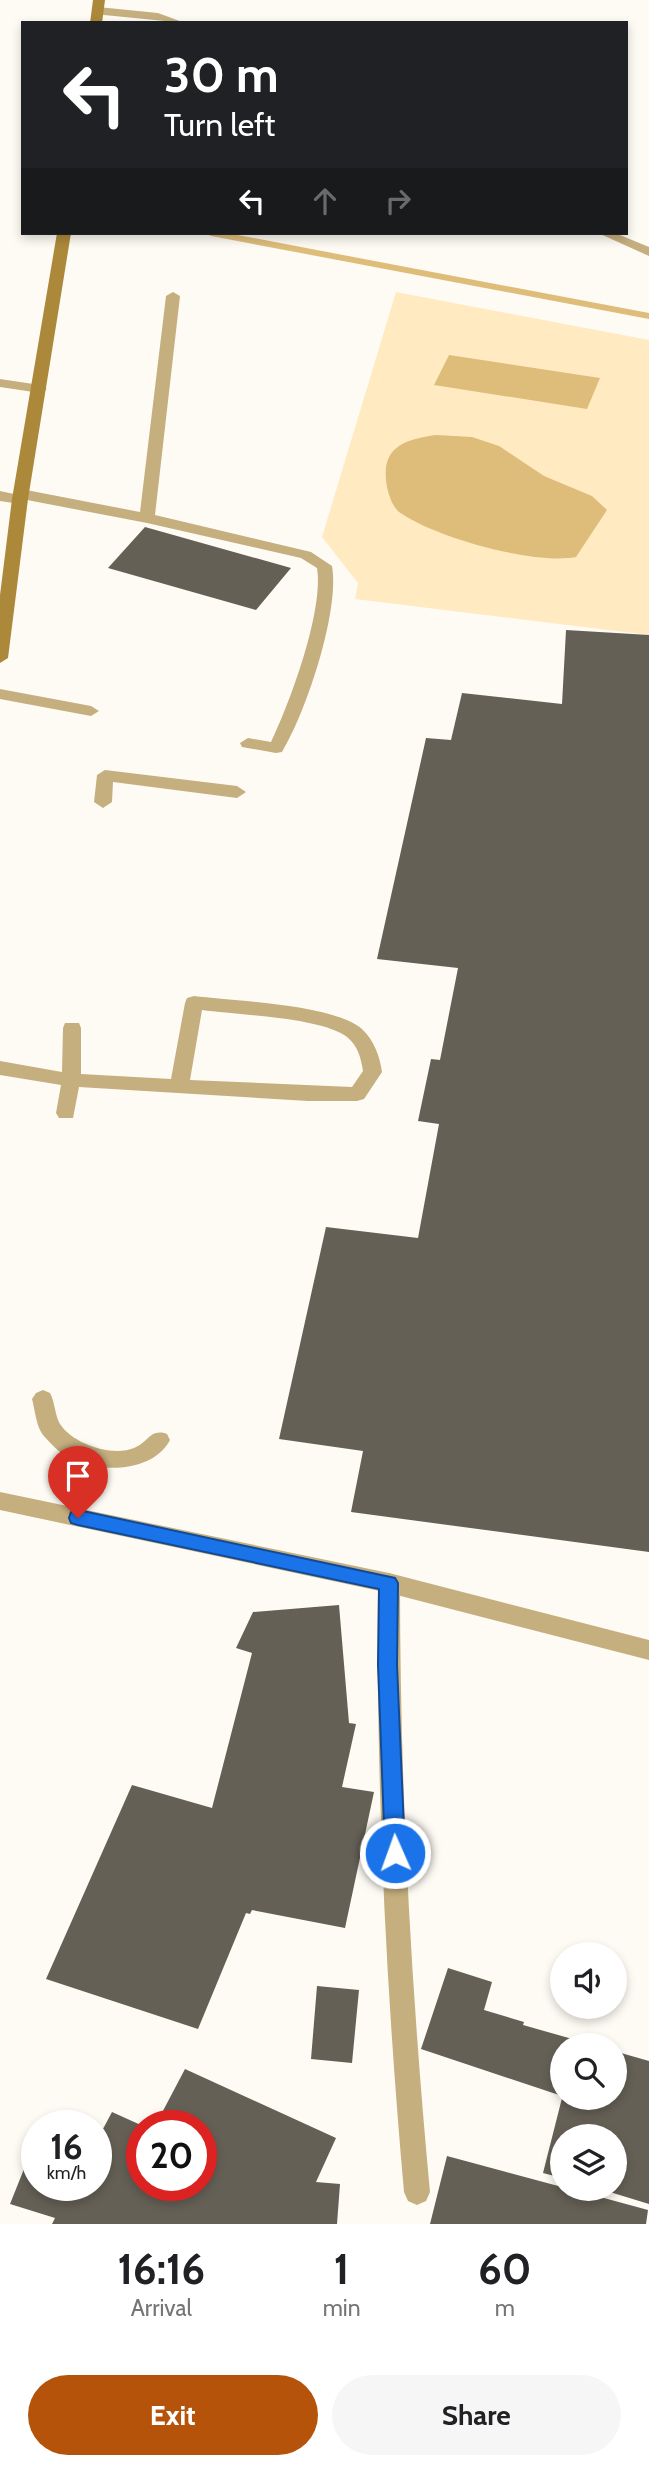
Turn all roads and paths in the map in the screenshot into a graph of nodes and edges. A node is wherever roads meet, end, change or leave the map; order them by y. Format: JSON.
{"nodes":[{"id":1,"x":98,"y":11,"type":"edge"},
{"id":2,"x":172,"y":21,"type":"edge"},
{"id":3,"x":64,"y":235,"type":"edge"},
{"id":4,"x":609,"y":235,"type":"edge"},
{"id":5,"x":649,"y":252,"type":"edge"},
{"id":6,"x":173,"y":296,"type":"dead end"},
{"id":7,"x":0,"y":383,"type":"edge"},
{"id":8,"x":40,"y":389,"type":"junction"},
{"id":9,"x":0,"y":496,"type":"edge"},
{"id":10,"x":20,"y":497,"type":"junction"},
{"id":11,"x":147,"y":518,"type":"junction"},
{"id":12,"x":0,"y":658,"type":"edge"},
{"id":13,"x":0,"y":694,"type":"edge"},
{"id":14,"x":91,"y":711,"type":"dead end"},
{"id":15,"x":248,"y":743,"type":"dead end"},
{"id":16,"x":237,"y":792,"type":"dead end"},
{"id":17,"x":103,"y":802,"type":"dead end"},
{"id":18,"x":72,"y":1028,"type":"dead end"},
{"id":19,"x":0,"y":1068,"type":"edge"},
{"id":20,"x":71,"y":1080,"type":"junction"},
{"id":21,"x":179,"y":1086,"type":"junction"},
{"id":22,"x":66,"y":1113,"type":"dead end"},
{"id":23,"x":43,"y":1399,"type":"dead end"},
{"id":24,"x":159,"y":1440,"type":"dead end"},
{"id":25,"x":0,"y":1502,"type":"edge"},
{"id":26,"x":389,"y":1583,"type":"junction"},
{"id":27,"x":649,"y":1650,"type":"edge"},
{"id":28,"x":417,"y":2192,"type":"dead end"}],
"edges":[{"from":1,"to":2,"type":"street"},
{"from":3,"to":8,"type":"main road"},
{"from":4,"to":5,"type":"street"},
{"from":6,"to":11,"type":"street"},
{"from":7,"to":8,"type":"street"},
{"from":8,"to":10,"type":"main road"},
{"from":9,"to":10,"type":"street"},
{"from":10,"to":11,"type":"street"},
{"from":10,"to":12,"type":"main road"},
{"from":11,"to":15,"type":"street"},
{"from":13,"to":14,"type":"street"},
{"from":16,"to":17,"type":"street"},
{"from":18,"to":20,"type":"street"},
{"from":19,"to":20,"type":"street"},
{"from":20,"to":21,"type":"street"},
{"from":20,"to":22,"type":"street"},
{"from":21,"to":21,"type":"street"},
{"from":23,"to":24,"type":"street"},
{"from":25,"to":26,"type":"street"},
{"from":26,"to":27,"type":"street"},
{"from":26,"to":28,"type":"street"}]}
